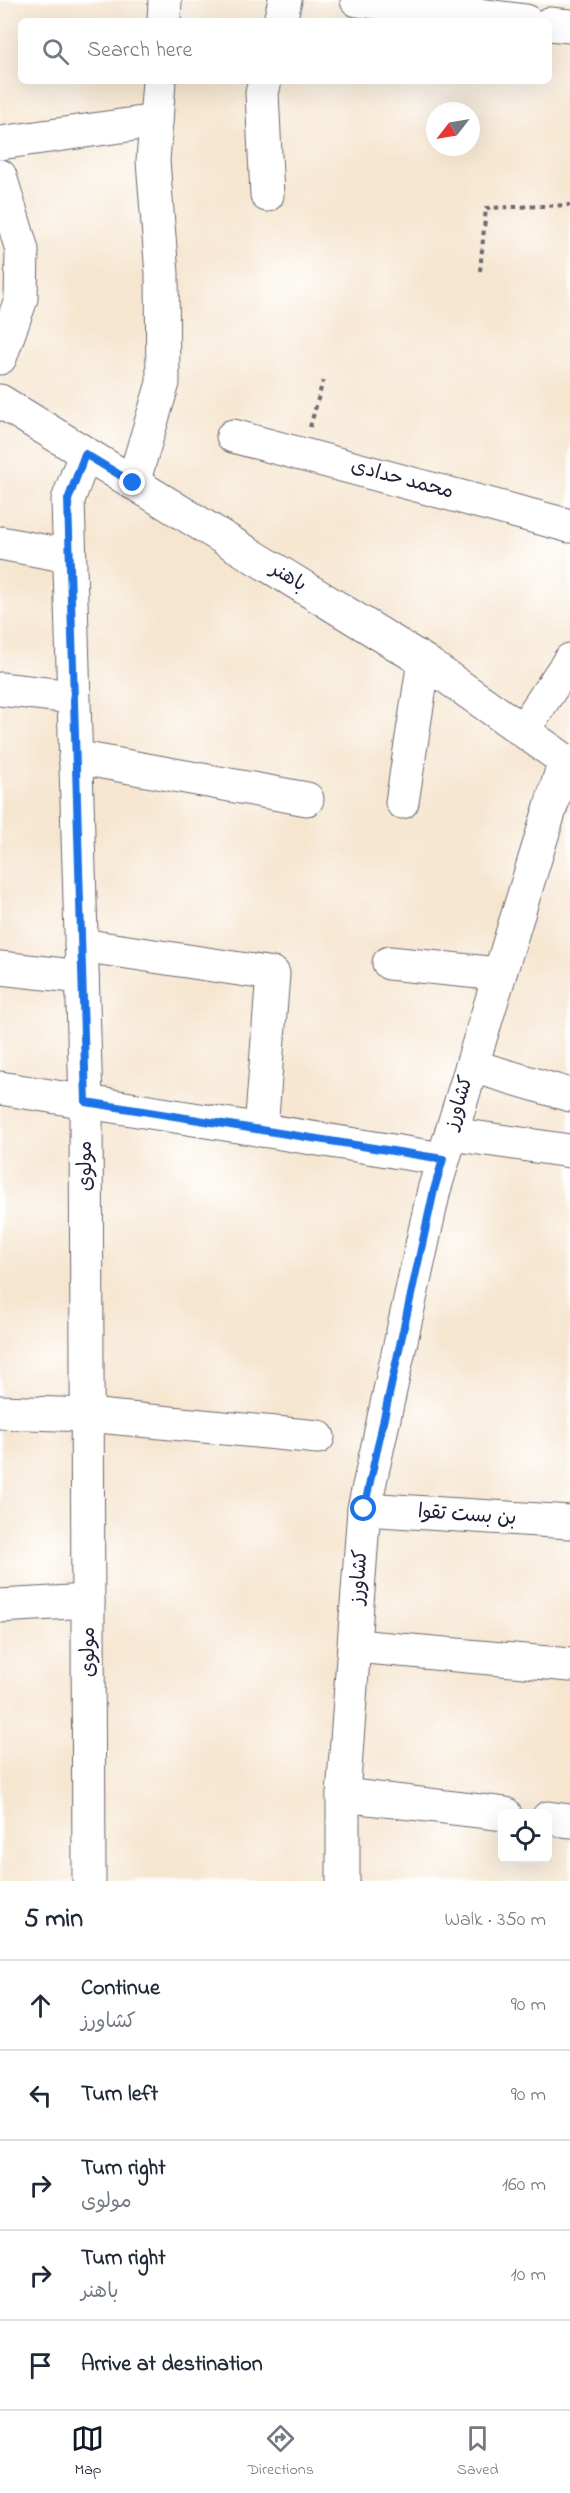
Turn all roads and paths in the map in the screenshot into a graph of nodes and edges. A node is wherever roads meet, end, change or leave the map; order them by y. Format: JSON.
{"nodes":[{"id":1,"x":165,"y":0,"type":"edge"},
{"id":2,"x":285,"y":0,"type":"edge"},
{"id":3,"x":357,"y":0,"type":"edge"},
{"id":4,"x":489,"y":8,"type":"edge"},
{"id":5,"x":164,"y":18,"type":"edge"},
{"id":6,"x":281,"y":18,"type":"edge"},
{"id":7,"x":517,"y":18,"type":"edge"},
{"id":8,"x":552,"y":24,"type":"edge"},
{"id":9,"x":570,"y":27,"type":"edge"},
{"id":10,"x":159,"y":84,"type":"edge"},
{"id":11,"x":264,"y":84,"type":"edge"},
{"id":12,"x":156,"y":121,"type":"junction"},
{"id":13,"x":0,"y":143,"type":"edge"},
{"id":14,"x":0,"y":176,"type":"edge"},
{"id":15,"x":267,"y":195,"type":"dead end"},
{"id":16,"x":570,"y":205,"type":"edge"},
{"id":17,"x":480,"y":271,"type":"dead end"},
{"id":18,"x":0,"y":358,"type":"edge"},
{"id":19,"x":323,"y":381,"type":"dead end"},
{"id":20,"x":0,"y":401,"type":"edge"},
{"id":21,"x":233,"y":436,"type":"dead end"},
{"id":22,"x":85,"y":454,"type":"junction"},
{"id":23,"x":303,"y":454,"type":"junction"},
{"id":24,"x":133,"y":483,"type":"junction"},
{"id":25,"x":570,"y":526,"type":"edge"},
{"id":26,"x":0,"y":543,"type":"edge"},
{"id":27,"x":69,"y":556,"type":"junction"},
{"id":28,"x":570,"y":660,"type":"edge"},
{"id":29,"x":424,"y":661,"type":"junction"},
{"id":30,"x":0,"y":689,"type":"edge"},
{"id":31,"x":74,"y":697,"type":"junction"},
{"id":32,"x":523,"y":730,"type":"junction"},
{"id":33,"x":75,"y":757,"type":"junction"},
{"id":34,"x":567,"y":762,"type":"edge"},
{"id":35,"x":307,"y":799,"type":"dead end"},
{"id":36,"x":402,"y":802,"type":"dead end"},
{"id":37,"x":81,"y":945,"type":"junction"},
{"id":38,"x":389,"y":963,"type":"dead end"},
{"id":39,"x":0,"y":968,"type":"edge"},
{"id":40,"x":500,"y":974,"type":"junction"},
{"id":41,"x":82,"y":977,"type":"junction"},
{"id":42,"x":472,"y":1066,"type":"junction"},
{"id":43,"x":0,"y":1088,"type":"edge"},
{"id":44,"x":570,"y":1095,"type":"edge"},
{"id":45,"x":86,"y":1102,"type":"junction"},
{"id":46,"x":261,"y":1130,"type":"junction"},
{"id":47,"x":447,"y":1146,"type":"junction"},
{"id":48,"x":570,"y":1151,"type":"edge"},
{"id":49,"x":0,"y":1412,"type":"edge"},
{"id":50,"x":87,"y":1415,"type":"junction"},
{"id":51,"x":318,"y":1437,"type":"dead end"},
{"id":52,"x":364,"y":1509,"type":"junction"},
{"id":53,"x":570,"y":1522,"type":"edge"},
{"id":54,"x":88,"y":1601,"type":"junction"},
{"id":55,"x":0,"y":1606,"type":"edge"},
{"id":56,"x":355,"y":1646,"type":"junction"},
{"id":57,"x":570,"y":1665,"type":"edge"},
{"id":58,"x":343,"y":1796,"type":"junction"},
{"id":59,"x":498,"y":1813,"type":"edge"},
{"id":60,"x":552,"y":1819,"type":"edge"},
{"id":61,"x":570,"y":1821,"type":"edge"},
{"id":62,"x":88,"y":1881,"type":"edge"},
{"id":63,"x":344,"y":1881,"type":"edge"}],
"edges":[{"from":1,"to":5,"type":"street"},
{"from":2,"to":6,"type":"street"},
{"from":3,"to":4,"type":"street"},
{"from":4,"to":7,"type":"street"},
{"from":8,"to":9,"type":"street"},
{"from":10,"to":12,"type":"street"},
{"from":11,"to":15,"type":"street"},
{"from":12,"to":13,"type":"street"},
{"from":12,"to":24,"type":"street"},
{"from":14,"to":18,"type":"street"},
{"from":16,"to":17,"type":"path"},
{"from":19,"to":23,"type":"path"},
{"from":20,"to":22,"type":"street","name":"باهنر"},
{"from":21,"to":23,"type":"street","name":"محمد حدادی"},
{"from":22,"to":24,"type":"street","name":"باهنر"},
{"from":22,"to":27,"type":"street","name":"مولوی"},
{"from":23,"to":25,"type":"street","name":"محمد حدادی"},
{"from":24,"to":29,"type":"street","name":"باهنر"},
{"from":26,"to":27,"type":"street"},
{"from":27,"to":31,"type":"street","name":"مولوی"},
{"from":28,"to":32,"type":"street"},
{"from":29,"to":32,"type":"street","name":"باهنر"},
{"from":29,"to":36,"type":"street"},
{"from":30,"to":31,"type":"street"},
{"from":31,"to":33,"type":"street","name":"مولوی"},
{"from":32,"to":34,"type":"street","name":"باهنر"},
{"from":33,"to":35,"type":"street"},
{"from":33,"to":37,"type":"street","name":"مولوی"},
{"from":34,"to":40,"type":"street","name":"کشاورز"},
{"from":37,"to":41,"type":"street","name":"مولوی"},
{"from":37,"to":46,"type":"street"},
{"from":38,"to":40,"type":"street"},
{"from":39,"to":41,"type":"street"},
{"from":40,"to":42,"type":"street","name":"کشاورز"},
{"from":41,"to":45,"type":"street","name":"مولوی"},
{"from":42,"to":44,"type":"street"},
{"from":42,"to":47,"type":"street","name":"کشاورز"},
{"from":43,"to":45,"type":"street"},
{"from":45,"to":46,"type":"street"},
{"from":45,"to":50,"type":"street","name":"مولوی"},
{"from":46,"to":47,"type":"street"},
{"from":47,"to":48,"type":"street"},
{"from":47,"to":52,"type":"street","name":"کشاورز"},
{"from":49,"to":50,"type":"street"},
{"from":50,"to":51,"type":"street"},
{"from":50,"to":54,"type":"street","name":"مولوی"},
{"from":52,"to":53,"type":"street","name":"بن بست تقوا"},
{"from":52,"to":56,"type":"street","name":"کشاورز"},
{"from":54,"to":55,"type":"street"},
{"from":54,"to":62,"type":"street","name":"مولوی"},
{"from":56,"to":57,"type":"street"},
{"from":56,"to":58,"type":"street","name":"کشاورز"},
{"from":58,"to":59,"type":"street"},
{"from":58,"to":63,"type":"street","name":"کشاورز"},
{"from":60,"to":61,"type":"street"}]}
